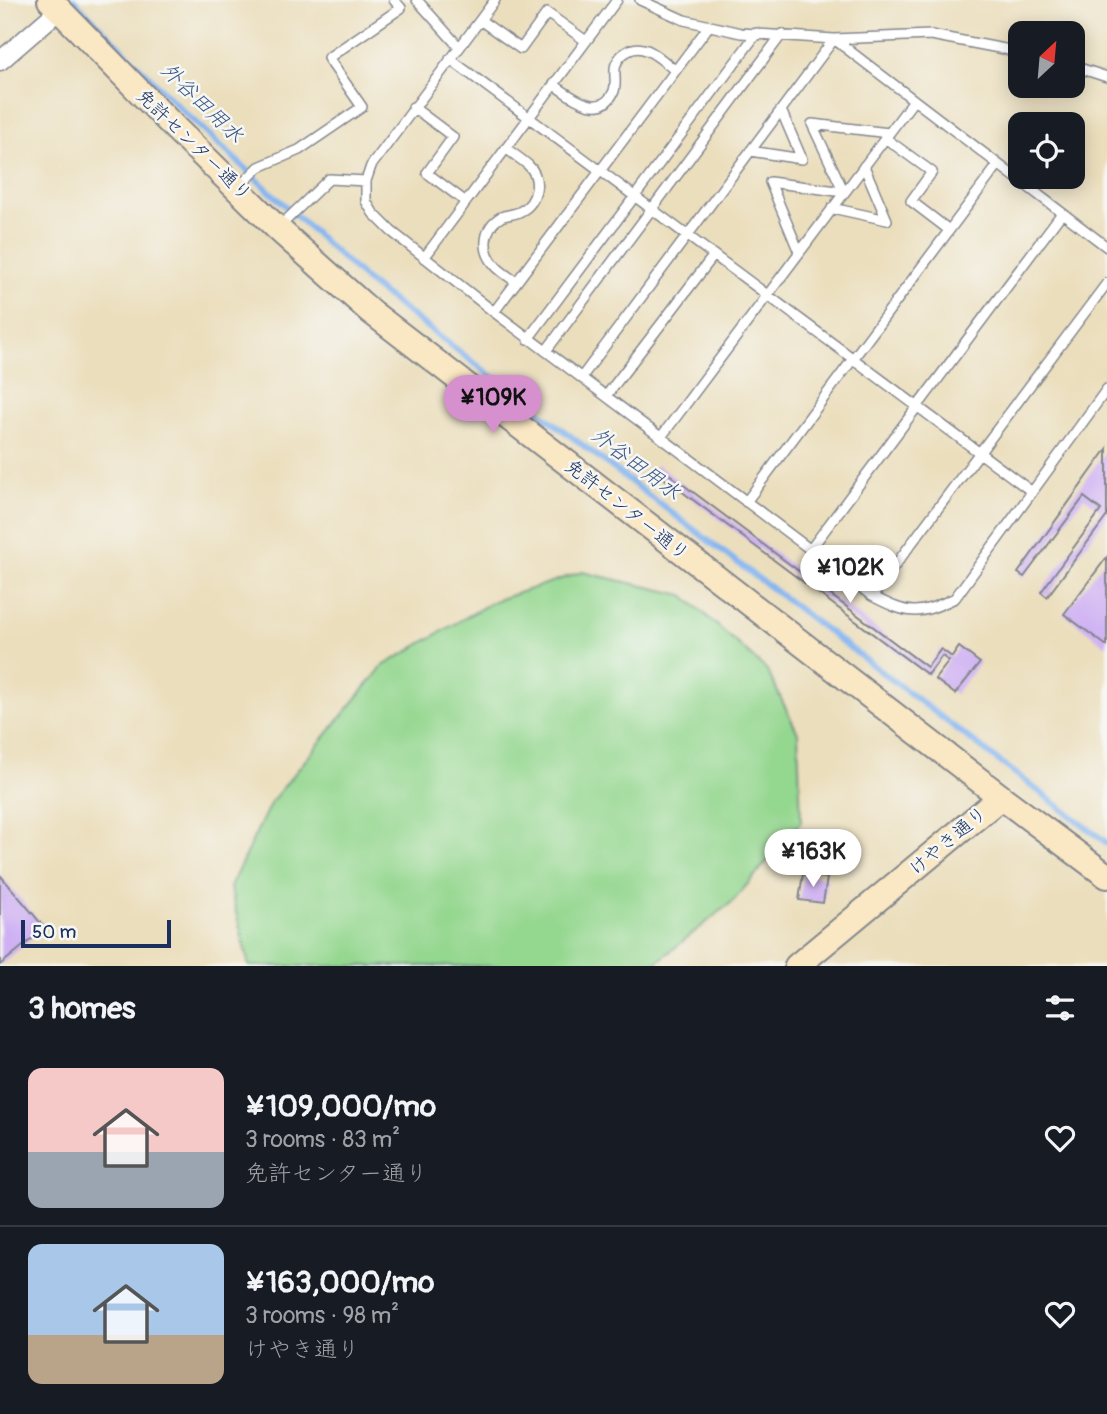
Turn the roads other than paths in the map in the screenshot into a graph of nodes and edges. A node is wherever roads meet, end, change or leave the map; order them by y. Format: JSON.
{"nodes":[{"id":1,"x":394,"y":0,"type":"edge"},
{"id":2,"x":417,"y":0,"type":"edge"},
{"id":3,"x":495,"y":0,"type":"edge"},
{"id":4,"x":617,"y":0,"type":"edge"},
{"id":5,"x":640,"y":0,"type":"edge"},
{"id":6,"x":55,"y":5,"type":"edge"},
{"id":7,"x":480,"y":20,"type":"junction"},
{"id":8,"x":709,"y":26,"type":"junction"},
{"id":9,"x":757,"y":33,"type":"junction"},
{"id":10,"x":782,"y":34,"type":"junction"},
{"id":11,"x":834,"y":39,"type":"junction"},
{"id":12,"x":586,"y":41,"type":"junction"},
{"id":13,"x":459,"y":47,"type":"junction"},
{"id":14,"x":1008,"y":50,"type":"edge"},
{"id":15,"x":450,"y":59,"type":"junction"},
{"id":16,"x":0,"y":61,"type":"edge"},
{"id":17,"x":1085,"y":70,"type":"edge"},
{"id":18,"x":675,"y":71,"type":"junction"},
{"id":19,"x":1107,"y":77,"type":"edge"},
{"id":20,"x":554,"y":85,"type":"junction"},
{"id":21,"x":914,"y":100,"type":"junction"},
{"id":22,"x":413,"y":107,"type":"junction"},
{"id":23,"x":781,"y":110,"type":"junction"},
{"id":24,"x":529,"y":118,"type":"junction"},
{"id":25,"x":887,"y":135,"type":"junction"},
{"id":26,"x":506,"y":148,"type":"junction"},
{"id":27,"x":750,"y":152,"type":"junction"},
{"id":28,"x":998,"y":165,"type":"junction"},
{"id":29,"x":864,"y":166,"type":"junction"},
{"id":30,"x":599,"y":170,"type":"junction"},
{"id":31,"x":366,"y":181,"type":"junction"},
{"id":32,"x":238,"y":188,"type":"junction"},
{"id":33,"x":844,"y":192,"type":"junction"},
{"id":34,"x":635,"y":197,"type":"junction"},
{"id":35,"x":466,"y":202,"type":"junction"},
{"id":36,"x":832,"y":208,"type":"junction"},
{"id":37,"x":652,"y":209,"type":"junction"},
{"id":38,"x":1062,"y":213,"type":"junction"},
{"id":39,"x":277,"y":228,"type":"junction"},
{"id":40,"x":950,"y":230,"type":"junction"},
{"id":41,"x":687,"y":236,"type":"junction"},
{"id":42,"x":1107,"y":247,"type":"edge"},
{"id":43,"x":799,"y":251,"type":"junction"},
{"id":44,"x":714,"y":255,"type":"junction"},
{"id":45,"x":424,"y":258,"type":"junction"},
{"id":46,"x":515,"y":281,"type":"junction"},
{"id":47,"x":1107,"y":283,"type":"edge"},
{"id":48,"x":766,"y":295,"type":"junction"},
{"id":49,"x":494,"y":312,"type":"junction"},
{"id":50,"x":528,"y":339,"type":"junction"},
{"id":51,"x":546,"y":351,"type":"junction"},
{"id":52,"x":853,"y":359,"type":"junction"},
{"id":53,"x":581,"y":378,"type":"junction"},
{"id":54,"x":1107,"y":390,"type":"edge"},
{"id":55,"x":607,"y":396,"type":"junction"},
{"id":56,"x":917,"y":407,"type":"junction"},
{"id":57,"x":661,"y":437,"type":"junction"},
{"id":58,"x":980,"y":453,"type":"junction"},
{"id":59,"x":1031,"y":491,"type":"junction"},
{"id":60,"x":746,"y":502,"type":"junction"},
{"id":61,"x":810,"y":550,"type":"junction"},
{"id":62,"x":873,"y":596,"type":"junction"},
{"id":63,"x":1001,"y":797,"type":"junction"},
{"id":64,"x":1107,"y":876,"type":"edge"},
{"id":65,"x":797,"y":966,"type":"edge"}],
"edges":[{"from":1,"to":32,"type":"lane"},
{"from":2,"to":13,"type":"lane"},
{"from":3,"to":7,"type":"lane"},
{"from":4,"to":12,"type":"lane"},
{"from":5,"to":8,"type":"lane"},
{"from":6,"to":16,"type":"street"},
{"from":6,"to":32,"type":"street","name":"免許センター通り"},
{"from":7,"to":12,"type":"lane"},
{"from":7,"to":13,"type":"lane"},
{"from":8,"to":9,"type":"lane"},
{"from":8,"to":18,"type":"lane"},
{"from":9,"to":10,"type":"lane"},
{"from":9,"to":34,"type":"lane"},
{"from":10,"to":11,"type":"lane"},
{"from":10,"to":37,"type":"lane"},
{"from":11,"to":14,"type":"lane"},
{"from":11,"to":21,"type":"lane"},
{"from":11,"to":23,"type":"lane"},
{"from":12,"to":20,"type":"lane"},
{"from":13,"to":15,"type":"lane"},
{"from":15,"to":22,"type":"lane"},
{"from":15,"to":24,"type":"lane"},
{"from":17,"to":19,"type":"lane"},
{"from":18,"to":20,"type":"lane"},
{"from":18,"to":30,"type":"lane"},
{"from":20,"to":24,"type":"lane"},
{"from":21,"to":25,"type":"lane"},
{"from":21,"to":28,"type":"lane"},
{"from":22,"to":31,"type":"lane"},
{"from":22,"to":35,"type":"lane"},
{"from":23,"to":27,"type":"lane"},
{"from":23,"to":27,"type":"lane"},
{"from":24,"to":26,"type":"lane"},
{"from":24,"to":30,"type":"lane"},
{"from":25,"to":29,"type":"lane"},
{"from":25,"to":33,"type":"lane"},
{"from":25,"to":40,"type":"lane"},
{"from":26,"to":35,"type":"lane"},
{"from":26,"to":46,"type":"lane"},
{"from":27,"to":41,"type":"lane"},
{"from":28,"to":38,"type":"lane"},
{"from":28,"to":40,"type":"lane"},
{"from":29,"to":33,"type":"lane"},
{"from":29,"to":36,"type":"lane"},
{"from":30,"to":34,"type":"lane"},
{"from":30,"to":46,"type":"lane"},
{"from":31,"to":39,"type":"lane"},
{"from":31,"to":45,"type":"lane"},
{"from":32,"to":39,"type":"street","name":"免許センター通り"},
{"from":33,"to":36,"type":"lane"},
{"from":33,"to":43,"type":"lane"},
{"from":34,"to":37,"type":"lane"},
{"from":34,"to":50,"type":"lane"},
{"from":35,"to":45,"type":"lane"},
{"from":36,"to":43,"type":"lane"},
{"from":37,"to":41,"type":"lane"},
{"from":37,"to":51,"type":"lane"},
{"from":38,"to":42,"type":"lane"},
{"from":38,"to":56,"type":"lane"},
{"from":39,"to":63,"type":"street","name":"免許センター通り"},
{"from":40,"to":52,"type":"lane"},
{"from":41,"to":44,"type":"lane"},
{"from":41,"to":53,"type":"lane"},
{"from":43,"to":48,"type":"lane"},
{"from":44,"to":48,"type":"lane"},
{"from":44,"to":55,"type":"lane"},
{"from":45,"to":49,"type":"lane"},
{"from":46,"to":49,"type":"lane"},
{"from":47,"to":58,"type":"lane"},
{"from":48,"to":52,"type":"lane"},
{"from":48,"to":57,"type":"lane"},
{"from":49,"to":50,"type":"lane"},
{"from":50,"to":51,"type":"lane"},
{"from":51,"to":53,"type":"lane"},
{"from":52,"to":56,"type":"lane"},
{"from":52,"to":60,"type":"lane"},
{"from":53,"to":55,"type":"lane"},
{"from":54,"to":59,"type":"lane"},
{"from":55,"to":57,"type":"lane"},
{"from":56,"to":58,"type":"lane"},
{"from":56,"to":61,"type":"lane"},
{"from":57,"to":60,"type":"lane"},
{"from":58,"to":59,"type":"lane"},
{"from":58,"to":62,"type":"lane"},
{"from":59,"to":62,"type":"lane"},
{"from":60,"to":61,"type":"lane"},
{"from":61,"to":62,"type":"lane"},
{"from":63,"to":64,"type":"street","name":"免許センター通り"},
{"from":63,"to":65,"type":"street","name":"けやき通り"}]}
